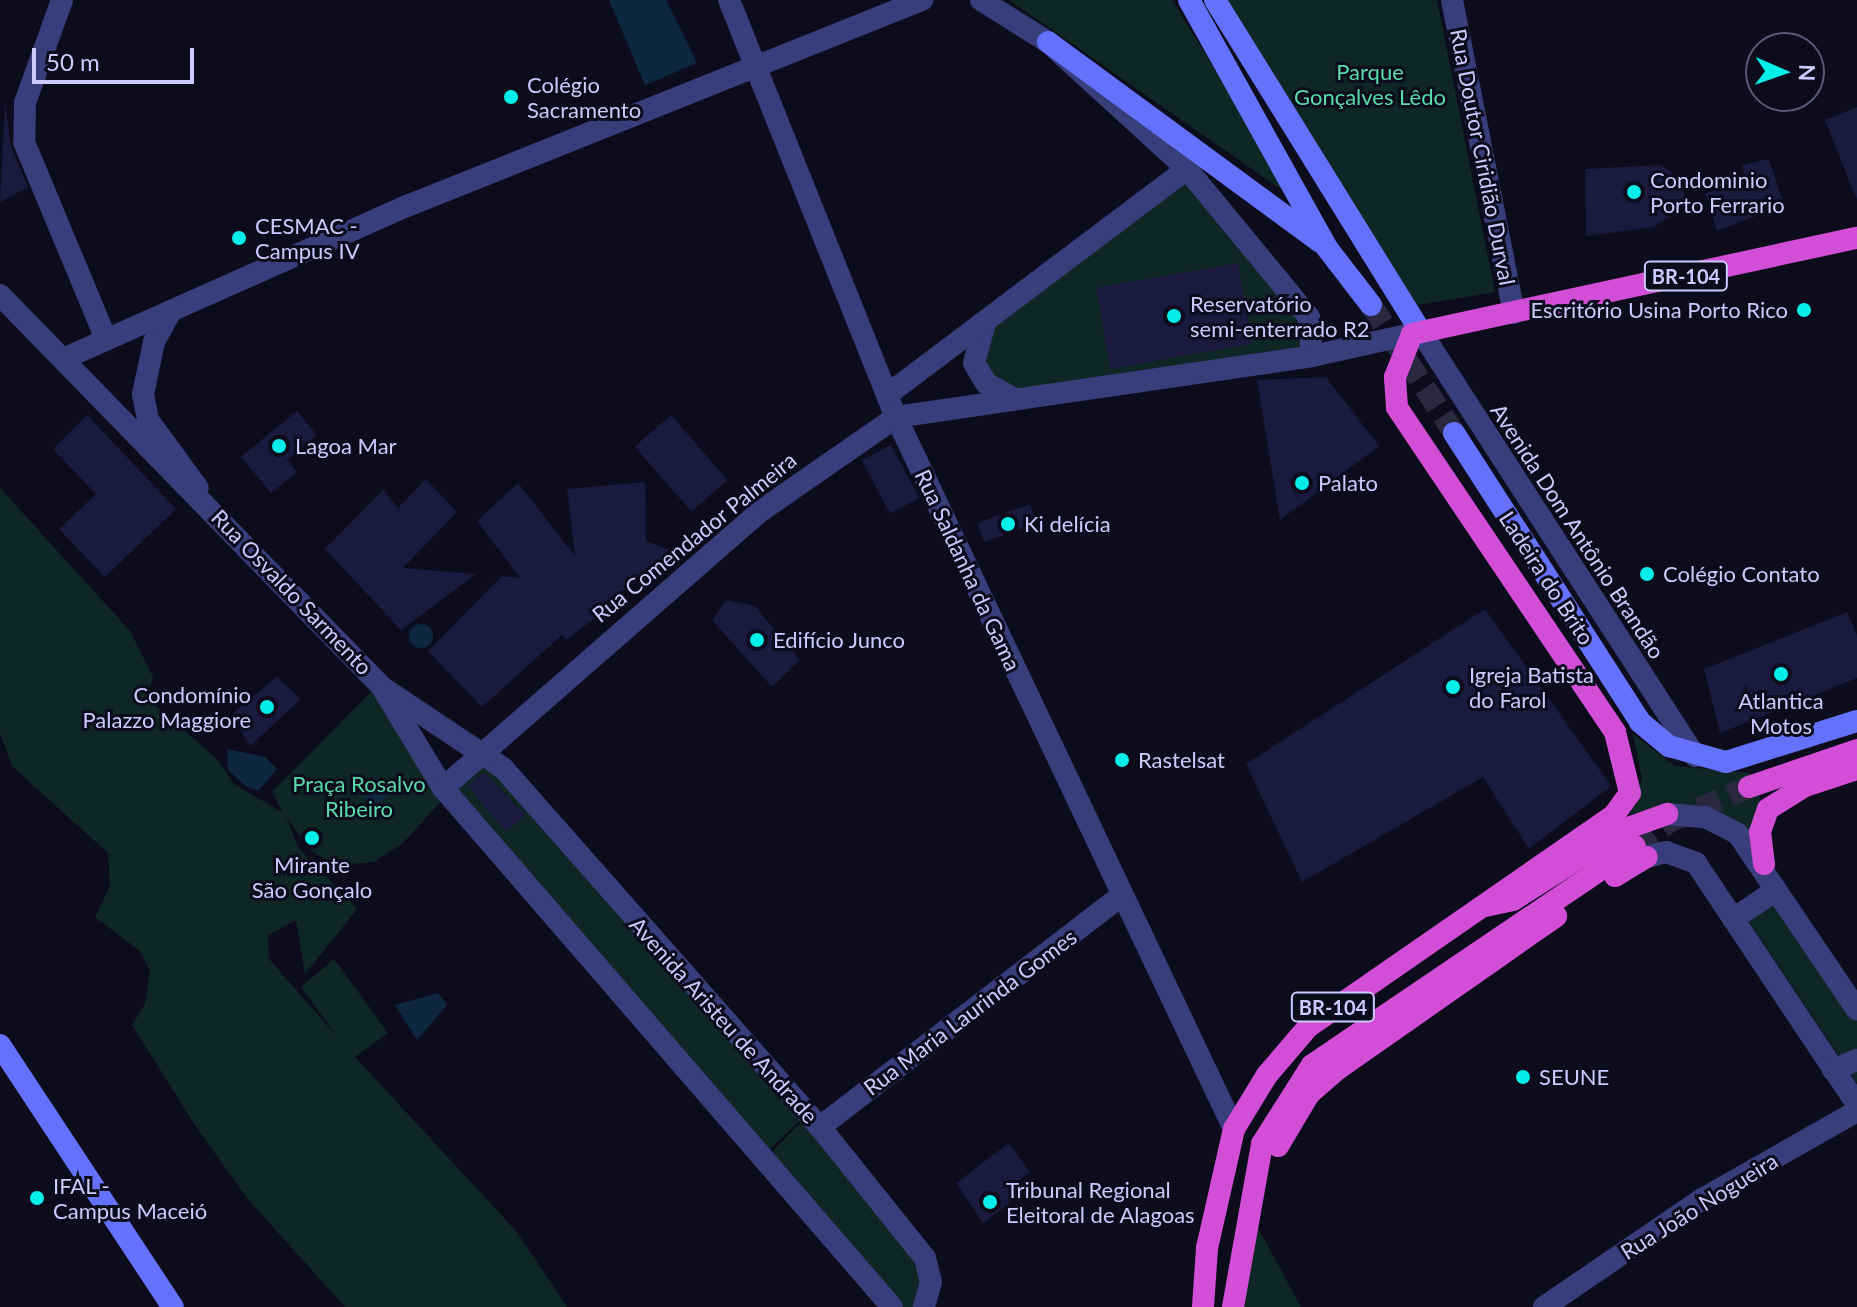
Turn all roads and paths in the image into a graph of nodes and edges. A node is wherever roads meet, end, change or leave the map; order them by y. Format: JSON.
{"nodes":[{"id":1,"x":62,"y":0,"type":"edge"},
{"id":2,"x":729,"y":0,"type":"edge"},
{"id":3,"x":922,"y":0,"type":"edge"},
{"id":4,"x":981,"y":0,"type":"edge"},
{"id":5,"x":1189,"y":0,"type":"edge"},
{"id":6,"x":1215,"y":0,"type":"edge"},
{"id":7,"x":1452,"y":0,"type":"edge"},
{"id":8,"x":1048,"y":42,"type":"junction"},
{"id":9,"x":760,"y":69,"type":"junction"},
{"id":10,"x":1187,"y":169,"type":"junction"},
{"id":11,"x":1857,"y":238,"type":"edge"},
{"id":12,"x":1327,"y":248,"type":"junction"},
{"id":13,"x":0,"y":295,"type":"edge"},
{"id":14,"x":1371,"y":305,"type":"tunnel mouth"},
{"id":15,"x":171,"y":311,"type":"junction"},
{"id":16,"x":1514,"y":313,"type":"junction"},
{"id":17,"x":986,"y":321,"type":"junction"},
{"id":18,"x":1417,"y":333,"type":"junction"},
{"id":19,"x":105,"y":337,"type":"junction"},
{"id":20,"x":1312,"y":356,"type":"junction"},
{"id":21,"x":63,"y":359,"type":"junction"},
{"id":22,"x":143,"y":394,"type":"junction"},
{"id":23,"x":887,"y":395,"type":"junction"},
{"id":24,"x":1015,"y":399,"type":"junction"},
{"id":25,"x":113,"y":411,"type":"junction"},
{"id":26,"x":896,"y":417,"type":"junction"},
{"id":27,"x":1454,"y":433,"type":"tunnel mouth"},
{"id":28,"x":201,"y":497,"type":"junction"},
{"id":29,"x":383,"y":688,"type":"junction"},
{"id":30,"x":1857,"y":721,"type":"edge"},
{"id":31,"x":1857,"y":750,"type":"edge"},
{"id":32,"x":480,"y":752,"type":"junction"},
{"id":33,"x":1695,"y":756,"type":"junction"},
{"id":34,"x":1857,"y":769,"type":"edge"},
{"id":35,"x":1749,"y":787,"type":"tunnel mouth"},
{"id":36,"x":443,"y":788,"type":"junction"},
{"id":37,"x":1667,"y":814,"type":"joint"},
{"id":38,"x":1641,"y":851,"type":"joint"},
{"id":39,"x":1764,"y":864,"type":"junction"},
{"id":40,"x":1775,"y":891,"type":"junction"},
{"id":41,"x":1121,"y":896,"type":"junction"},
{"id":42,"x":1471,"y":909,"type":"junction"},
{"id":43,"x":1733,"y":919,"type":"junction"},
{"id":44,"x":1857,"y":1010,"type":"edge"},
{"id":45,"x":0,"y":1045,"type":"edge"},
{"id":46,"x":1857,"y":1060,"type":"edge"},
{"id":47,"x":1833,"y":1070,"type":"junction"},
{"id":48,"x":1857,"y":1104,"type":"edge"},
{"id":49,"x":1857,"y":1111,"type":"edge"},
{"id":50,"x":820,"y":1127,"type":"junction"},
{"id":51,"x":1234,"y":1129,"type":"junction"},
{"id":52,"x":173,"y":1307,"type":"edge"},
{"id":53,"x":892,"y":1307,"type":"edge"},
{"id":54,"x":924,"y":1307,"type":"edge"},
{"id":55,"x":1203,"y":1307,"type":"edge"},
{"id":56,"x":1233,"y":1307,"type":"edge"},
{"id":57,"x":1544,"y":1307,"type":"edge"}],
"edges":[{"from":1,"to":19,"type":"street"},
{"from":2,"to":9,"type":"street","name":"Rua Saldanha da Gama"},
{"from":3,"to":9,"type":"street"},
{"from":4,"to":8,"type":"street"},
{"from":5,"to":12,"type":"main road"},
{"from":6,"to":18,"type":"main road"},
{"from":7,"to":16,"type":"street","name":"Rua Doutor Ciridião Durval"},
{"from":8,"to":10,"type":"street"},
{"from":8,"to":12,"type":"main road"},
{"from":9,"to":15,"type":"street"},
{"from":9,"to":23,"type":"street","name":"Rua Saldanha da Gama"},
{"from":10,"to":17,"type":"street"},
{"from":10,"to":20,"type":"street"},
{"from":11,"to":16,"type":"highway","name":"Rua Comendador Palmeira","number":"BR-104"},
{"from":12,"to":14,"type":"main road"},
{"from":13,"to":21,"type":"street","name":"Rua Osvaldo Sarmento"},
{"from":15,"to":19,"type":"street"},
{"from":15,"to":22,"type":"street"},
{"from":16,"to":18,"type":"highway","name":"Rua Comendador Palmeira","number":"BR-104"},
{"from":17,"to":23,"type":"street"},
{"from":17,"to":24,"type":"street"},
{"from":18,"to":20,"type":"street","name":"Rua Comendador Palmeira"},
{"from":18,"to":33,"type":"street","name":"Avenida Dom Antônio Brandão"},
{"from":18,"to":42,"type":"highway","number":"BR-104"},
{"from":19,"to":21,"type":"street"},
{"from":20,"to":24,"type":"street","name":"Rua Comendador Palmeira"},
{"from":21,"to":25,"type":"street","name":"Rua Osvaldo Sarmento"},
{"from":22,"to":25,"type":"street"},
{"from":22,"to":28,"type":"street","name":"Rua Osvaldo Sarmento"},
{"from":23,"to":26,"type":"street","name":"Rua Saldanha da Gama"},
{"from":24,"to":26,"type":"street","name":"Rua Comendador Palmeira"},
{"from":25,"to":28,"type":"street","name":"Rua Osvaldo Sarmento"},
{"from":26,"to":32,"type":"street","name":"Rua Comendador Palmeira"},
{"from":26,"to":41,"type":"street","name":"Rua Saldanha da Gama"},
{"from":27,"to":33,"type":"main road","name":"Ladeira do Brito"},
{"from":28,"to":29,"type":"street","name":"Rua Osvaldo Sarmento"},
{"from":29,"to":32,"type":"street","name":"Rua Osvaldo Sarmento"},
{"from":29,"to":36,"type":"street","name":"Rua Osvaldo Sarmento"},
{"from":30,"to":33,"type":"main road","name":"Ladeira do Brito"},
{"from":31,"to":35,"type":"highway"},
{"from":32,"to":36,"type":"street","name":"Rua Comendador Palmeira"},
{"from":32,"to":50,"type":"street","name":"Avenida Aristeu de Andrade"},
{"from":34,"to":39,"type":"highway"},
{"from":36,"to":53,"type":"street"},
{"from":37,"to":39,"type":"street"},
{"from":37,"to":42,"type":"highway"},
{"from":38,"to":43,"type":"street"},
{"from":38,"to":56,"type":"highway"},
{"from":39,"to":40,"type":"street"},
{"from":40,"to":43,"type":"street"},
{"from":40,"to":44,"type":"street"},
{"from":41,"to":50,"type":"street","name":"Rua Maria Laurinda Gomes"},
{"from":41,"to":51,"type":"street","name":"Rua Saldanha da Gama"},
{"from":42,"to":51,"type":"highway","number":"BR-104"},
{"from":43,"to":47,"type":"street"},
{"from":45,"to":52,"type":"main road"},
{"from":46,"to":47,"type":"street"},
{"from":47,"to":48,"type":"street"},
{"from":49,"to":57,"type":"street","name":"Rua João Nogueira"},
{"from":50,"to":54,"type":"street","name":"Avenida Aristeu de Andrade"},
{"from":51,"to":55,"type":"highway","number":"BR-104"}]}
